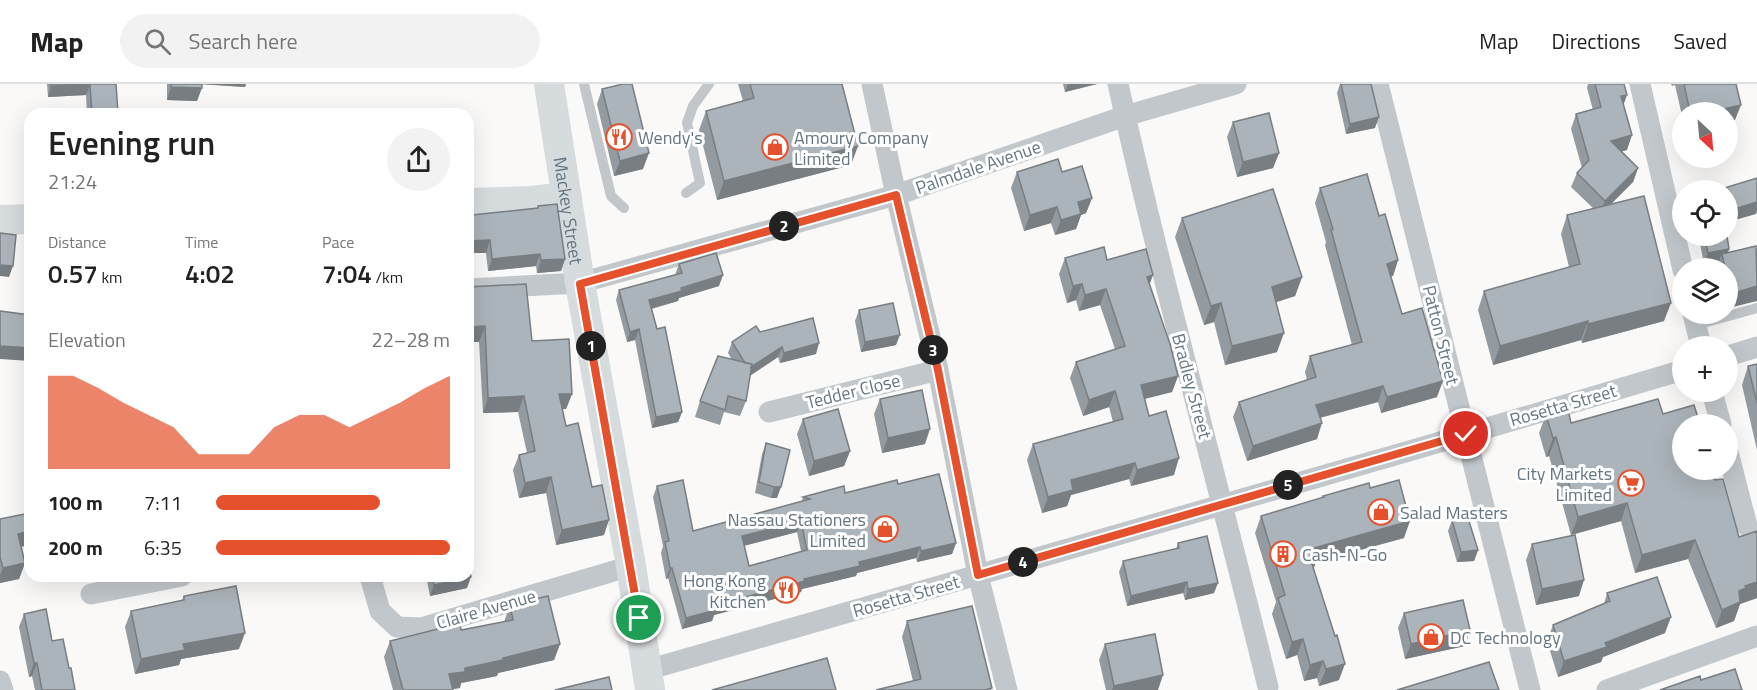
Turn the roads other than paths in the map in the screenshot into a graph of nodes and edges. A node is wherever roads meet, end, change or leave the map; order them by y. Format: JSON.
{"nodes":[{"id":1,"x":549,"y":84,"type":"edge"},
{"id":2,"x":584,"y":84,"type":"edge"},
{"id":3,"x":709,"y":84,"type":"edge"},
{"id":4,"x":872,"y":84,"type":"edge"},
{"id":5,"x":1118,"y":84,"type":"edge"},
{"id":6,"x":1236,"y":84,"type":"edge"},
{"id":7,"x":1378,"y":84,"type":"edge"},
{"id":8,"x":1640,"y":84,"type":"edge"},
{"id":9,"x":1125,"y":116,"type":"junction"},
{"id":10,"x":686,"y":193,"type":"dead end"},
{"id":11,"x":896,"y":195,"type":"junction"},
{"id":12,"x":567,"y":197,"type":"junction"},
{"id":13,"x":474,"y":203,"type":"edge"},
{"id":14,"x":624,"y":208,"type":"dead end"},
{"id":15,"x":24,"y":219,"type":"edge"},
{"id":16,"x":0,"y":220,"type":"edge"},
{"id":17,"x":1680,"y":258,"type":"edge"},
{"id":18,"x":580,"y":284,"type":"junction"},
{"id":19,"x":474,"y":289,"type":"edge"},
{"id":20,"x":1757,"y":308,"type":"edge"},
{"id":21,"x":1738,"y":311,"type":"edge"},
{"id":22,"x":1757,"y":347,"type":"edge"},
{"id":23,"x":1738,"y":353,"type":"edge"},
{"id":24,"x":938,"y":370,"type":"junction"},
{"id":25,"x":1672,"y":372,"type":"edge"},
{"id":26,"x":769,"y":412,"type":"dead end"},
{"id":27,"x":1466,"y":434,"type":"junction"},
{"id":28,"x":1735,"y":480,"type":"edge"},
{"id":29,"x":1223,"y":504,"type":"junction"},
{"id":30,"x":1747,"y":526,"type":"dead end"},
{"id":31,"x":631,"y":566,"type":"junction"},
{"id":32,"x":978,"y":575,"type":"junction"},
{"id":33,"x":152,"y":582,"type":"edge"},
{"id":34,"x":372,"y":582,"type":"edge"},
{"id":35,"x":91,"y":594,"type":"dead end"},
{"id":36,"x":1757,"y":636,"type":"edge"},
{"id":37,"x":648,"y":680,"type":"edge"},
{"id":38,"x":0,"y":681,"type":"edge"},
{"id":39,"x":1268,"y":687,"type":"dead end"},
{"id":40,"x":3,"y":690,"type":"edge"},
{"id":41,"x":1007,"y":690,"type":"edge"},
{"id":42,"x":1530,"y":690,"type":"edge"},
{"id":43,"x":1607,"y":690,"type":"edge"}],
"edges":[{"from":1,"to":12,"type":"main road","name":"Mackey Street"},
{"from":2,"to":14,"type":"lane"},
{"from":3,"to":10,"type":"lane"},
{"from":4,"to":11,"type":"street"},
{"from":5,"to":9,"type":"street","name":"Bradley Street"},
{"from":6,"to":9,"type":"street","name":"Palmdale Avenue"},
{"from":7,"to":27,"type":"street","name":"Patton Street"},
{"from":8,"to":17,"type":"street"},
{"from":9,"to":11,"type":"street","name":"Palmdale Avenue"},
{"from":9,"to":29,"type":"street","name":"Bradley Street"},
{"from":11,"to":18,"type":"street","name":"Palmdale Avenue"},
{"from":11,"to":24,"type":"street"},
{"from":12,"to":13,"type":"main road"},
{"from":12,"to":18,"type":"main road","name":"Mackey Street"},
{"from":15,"to":16,"type":"main road"},
{"from":18,"to":19,"type":"street","name":"Palmdale Avenue"},
{"from":18,"to":31,"type":"main road","name":"Mackey Street"},
{"from":20,"to":21,"type":"lane"},
{"from":22,"to":23,"type":"street"},
{"from":24,"to":26,"type":"street","name":"Tedder Close"},
{"from":24,"to":32,"type":"street"},
{"from":25,"to":27,"type":"street","name":"Rosetta Street"},
{"from":27,"to":29,"type":"street","name":"Rosetta Street"},
{"from":27,"to":42,"type":"street","name":"Patton Street"},
{"from":28,"to":30,"type":"street"},
{"from":29,"to":32,"type":"street","name":"Rosetta Street"},
{"from":29,"to":39,"type":"street","name":"Bradley Street"},
{"from":31,"to":34,"type":"street","name":"Claire Avenue"},
{"from":31,"to":37,"type":"main road","name":"Mackey Street"},
{"from":32,"to":37,"type":"street","name":"Rosetta Street"},
{"from":32,"to":41,"type":"street"},
{"from":33,"to":35,"type":"street"},
{"from":36,"to":43,"type":"street"},
{"from":38,"to":40,"type":"street"}]}
